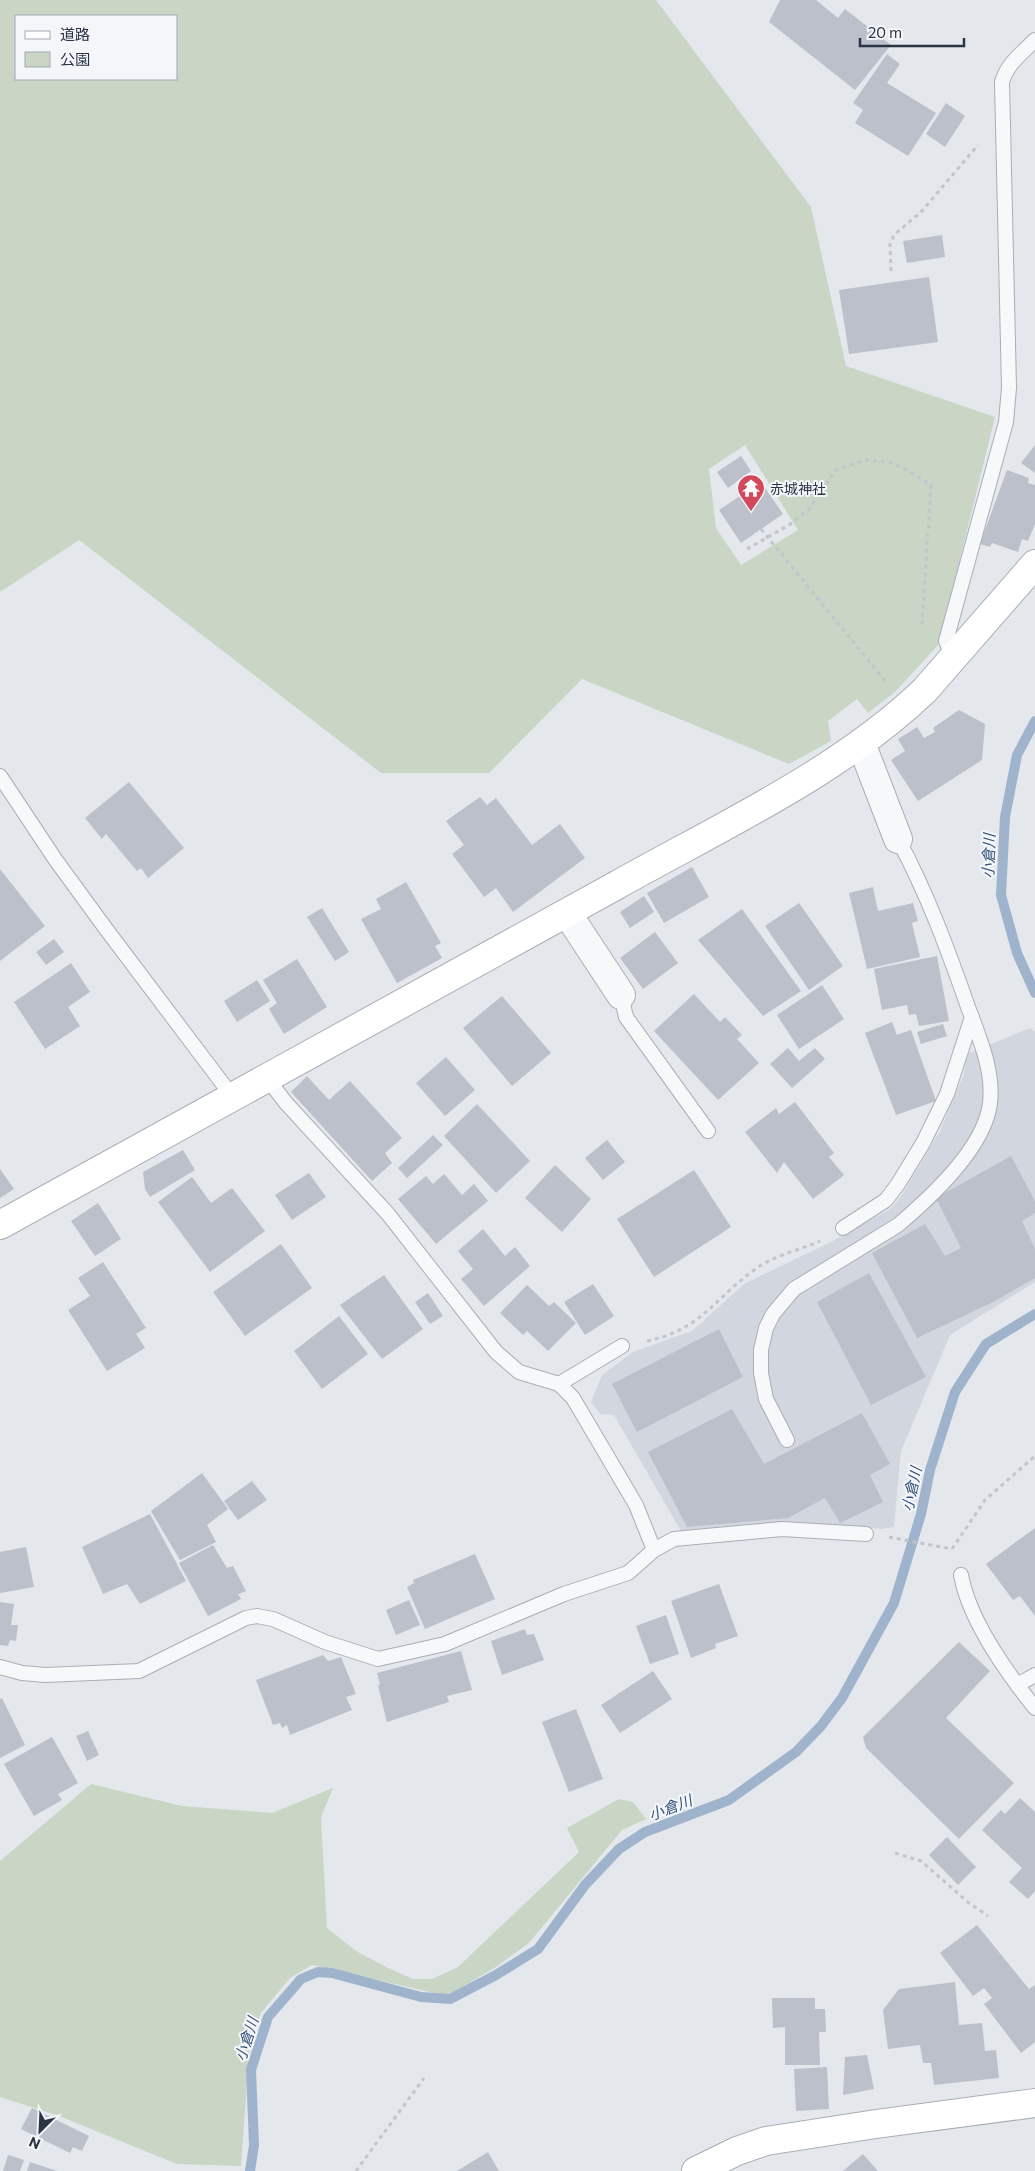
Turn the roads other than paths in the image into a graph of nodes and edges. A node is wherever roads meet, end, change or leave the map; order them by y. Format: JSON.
{"nodes":[{"id":1,"x":1035,"y":40,"type":"edge"},
{"id":2,"x":1035,"y":564,"type":"edge"},
{"id":3,"x":954,"y":659,"type":"junction"},
{"id":4,"x":861,"y":743,"type":"junction"},
{"id":5,"x":0,"y":776,"type":"edge"},
{"id":6,"x":898,"y":839,"type":"joint"},
{"id":7,"x":567,"y":914,"type":"junction"},
{"id":8,"x":621,"y":995,"type":"joint"},
{"id":9,"x":972,"y":1017,"type":"junction"},
{"id":10,"x":266,"y":1077,"type":"junction"},
{"id":11,"x":232,"y":1096,"type":"junction"},
{"id":12,"x":708,"y":1131,"type":"dead end"},
{"id":13,"x":0,"y":1226,"type":"edge"},
{"id":14,"x":842,"y":1228,"type":"road end"},
{"id":15,"x":622,"y":1346,"type":"road end"},
{"id":16,"x":559,"y":1384,"type":"junction"},
{"id":17,"x":787,"y":1440,"type":"dead end"},
{"id":18,"x":866,"y":1534,"type":"dead end"},
{"id":19,"x":654,"y":1550,"type":"junction"},
{"id":20,"x":961,"y":1576,"type":"dead end"},
{"id":21,"x":0,"y":1667,"type":"edge"},
{"id":22,"x":1035,"y":1675,"type":"edge"},
{"id":23,"x":1017,"y":1685,"type":"junction"},
{"id":24,"x":1035,"y":1708,"type":"edge"},
{"id":25,"x":1035,"y":2103,"type":"edge"},
{"id":26,"x":696,"y":2171,"type":"edge"}],
"edges":[{"from":1,"to":3,"type":"lane"},
{"from":2,"to":3,"type":"street"},
{"from":3,"to":4,"type":"street"},
{"from":4,"to":6,"type":"street"},
{"from":4,"to":7,"type":"street"},
{"from":5,"to":11,"type":"lane"},
{"from":6,"to":9,"type":"lane"},
{"from":7,"to":8,"type":"street"},
{"from":7,"to":10,"type":"street"},
{"from":8,"to":12,"type":"lane"},
{"from":9,"to":14,"type":"lane"},
{"from":9,"to":17,"type":"lane"},
{"from":10,"to":11,"type":"street"},
{"from":10,"to":16,"type":"lane"},
{"from":11,"to":13,"type":"street"},
{"from":15,"to":16,"type":"lane"},
{"from":16,"to":19,"type":"lane"},
{"from":18,"to":19,"type":"lane"},
{"from":19,"to":21,"type":"lane"},
{"from":20,"to":23,"type":"lane"},
{"from":22,"to":23,"type":"lane"},
{"from":23,"to":24,"type":"lane"},
{"from":25,"to":26,"type":"street"}]}
